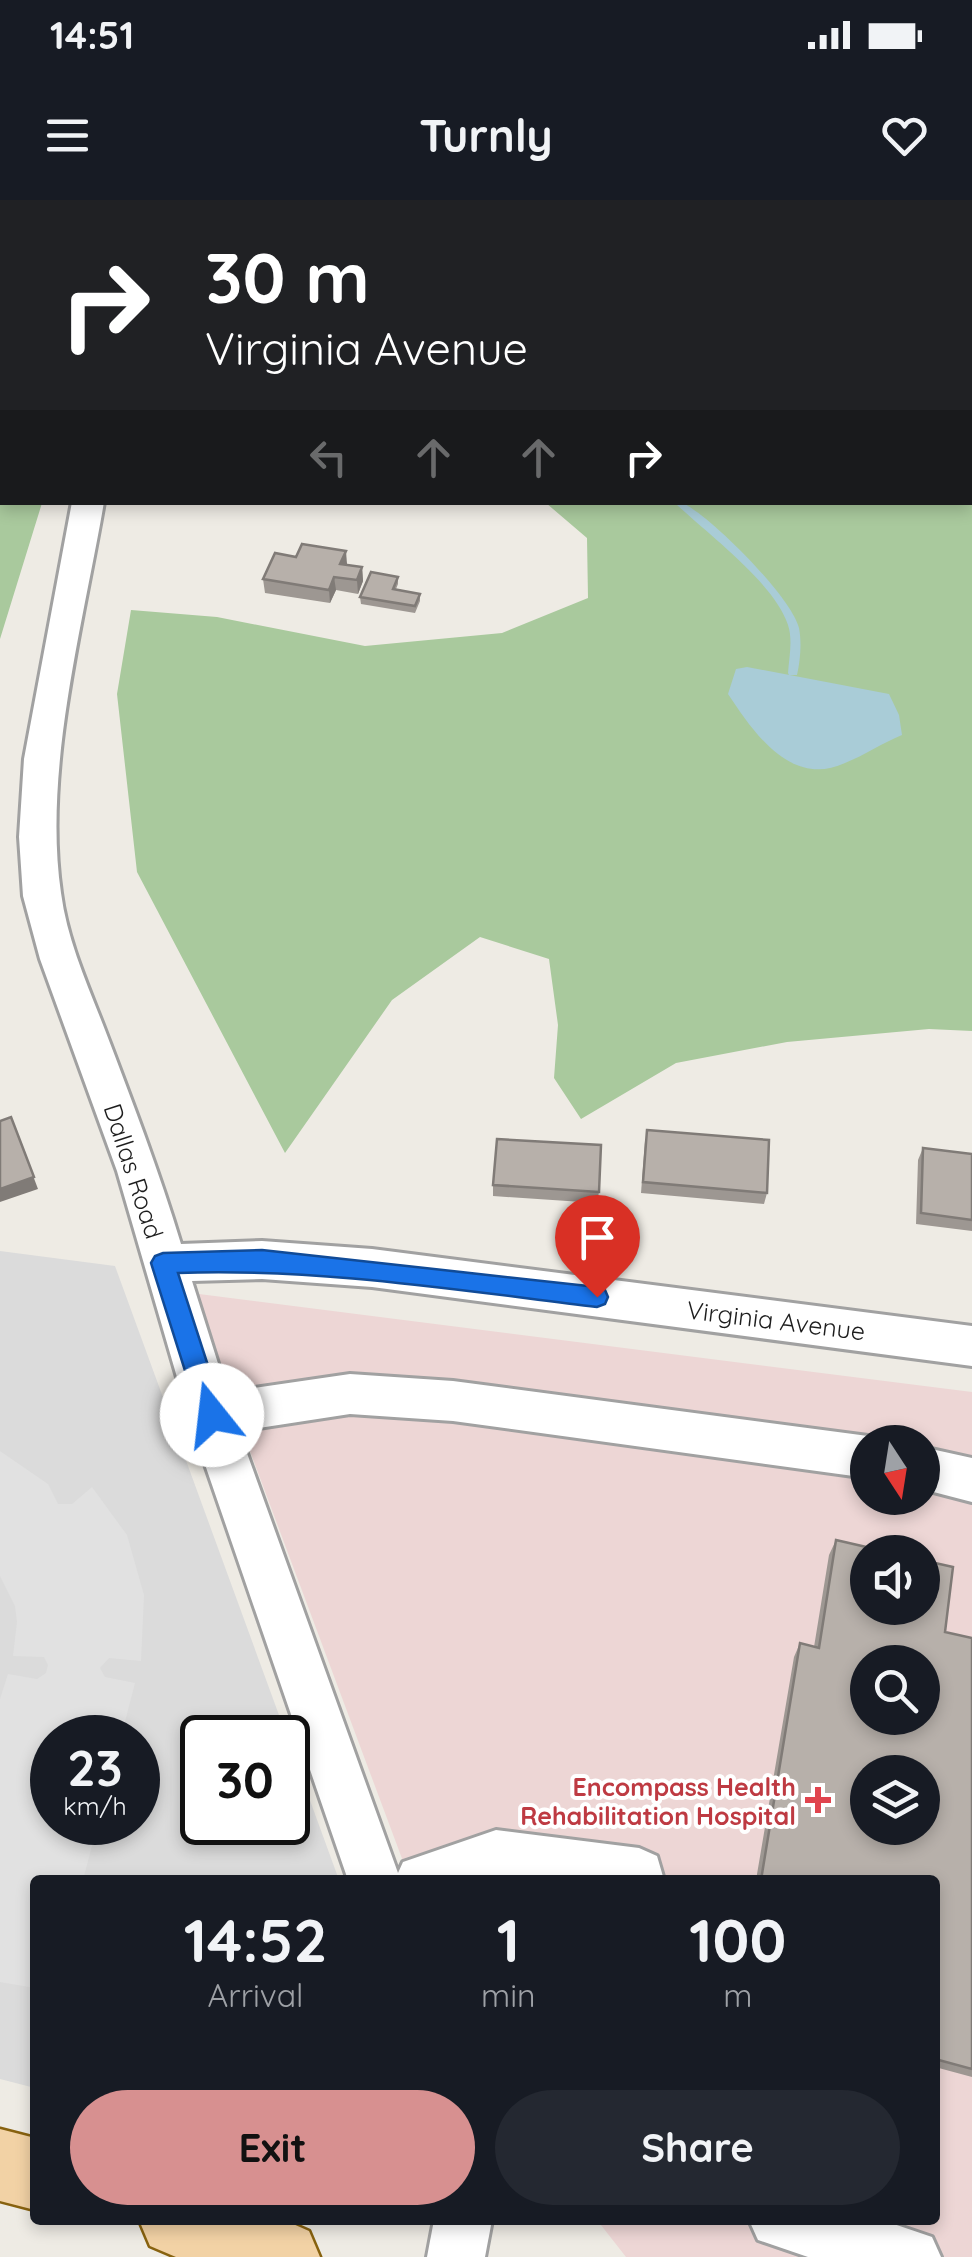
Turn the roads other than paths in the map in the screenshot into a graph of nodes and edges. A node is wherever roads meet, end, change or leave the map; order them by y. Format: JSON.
{"nodes":[{"id":1,"x":87,"y":505,"type":"edge"},
{"id":2,"x":163,"y":1263,"type":"junction"},
{"id":3,"x":972,"y":1346,"type":"edge"},
{"id":4,"x":212,"y":1415,"type":"junction"},
{"id":5,"x":850,"y":1456,"type":"edge"},
{"id":6,"x":940,"y":1472,"type":"edge"},
{"id":7,"x":972,"y":1480,"type":"edge"},
{"id":8,"x":372,"y":1875,"type":"edge"},
{"id":9,"x":437,"y":1875,"type":"edge"},
{"id":10,"x":639,"y":1875,"type":"edge"},
{"id":11,"x":0,"y":2165,"type":"edge"},
{"id":12,"x":30,"y":2173,"type":"edge"},
{"id":13,"x":190,"y":2225,"type":"edge"},
{"id":14,"x":461,"y":2225,"type":"edge"},
{"id":15,"x":796,"y":2225,"type":"edge"},
{"id":16,"x":283,"y":2257,"type":"edge"},
{"id":17,"x":456,"y":2257,"type":"edge"},
{"id":18,"x":912,"y":2257,"type":"edge"}],
"edges":[{"from":1,"to":2,"type":"street","name":"Dallas Road"},
{"from":2,"to":3,"type":"street","name":"Virginia Avenue"},
{"from":2,"to":4,"type":"street","name":"Dallas Road"},
{"from":4,"to":5,"type":"street"},
{"from":4,"to":8,"type":"street","name":"Dallas Road"},
{"from":6,"to":7,"type":"street"},
{"from":9,"to":10,"type":"street"},
{"from":11,"to":12,"type":"main road"},
{"from":13,"to":16,"type":"main road"},
{"from":14,"to":17,"type":"street"},
{"from":15,"to":18,"type":"street"}]}
